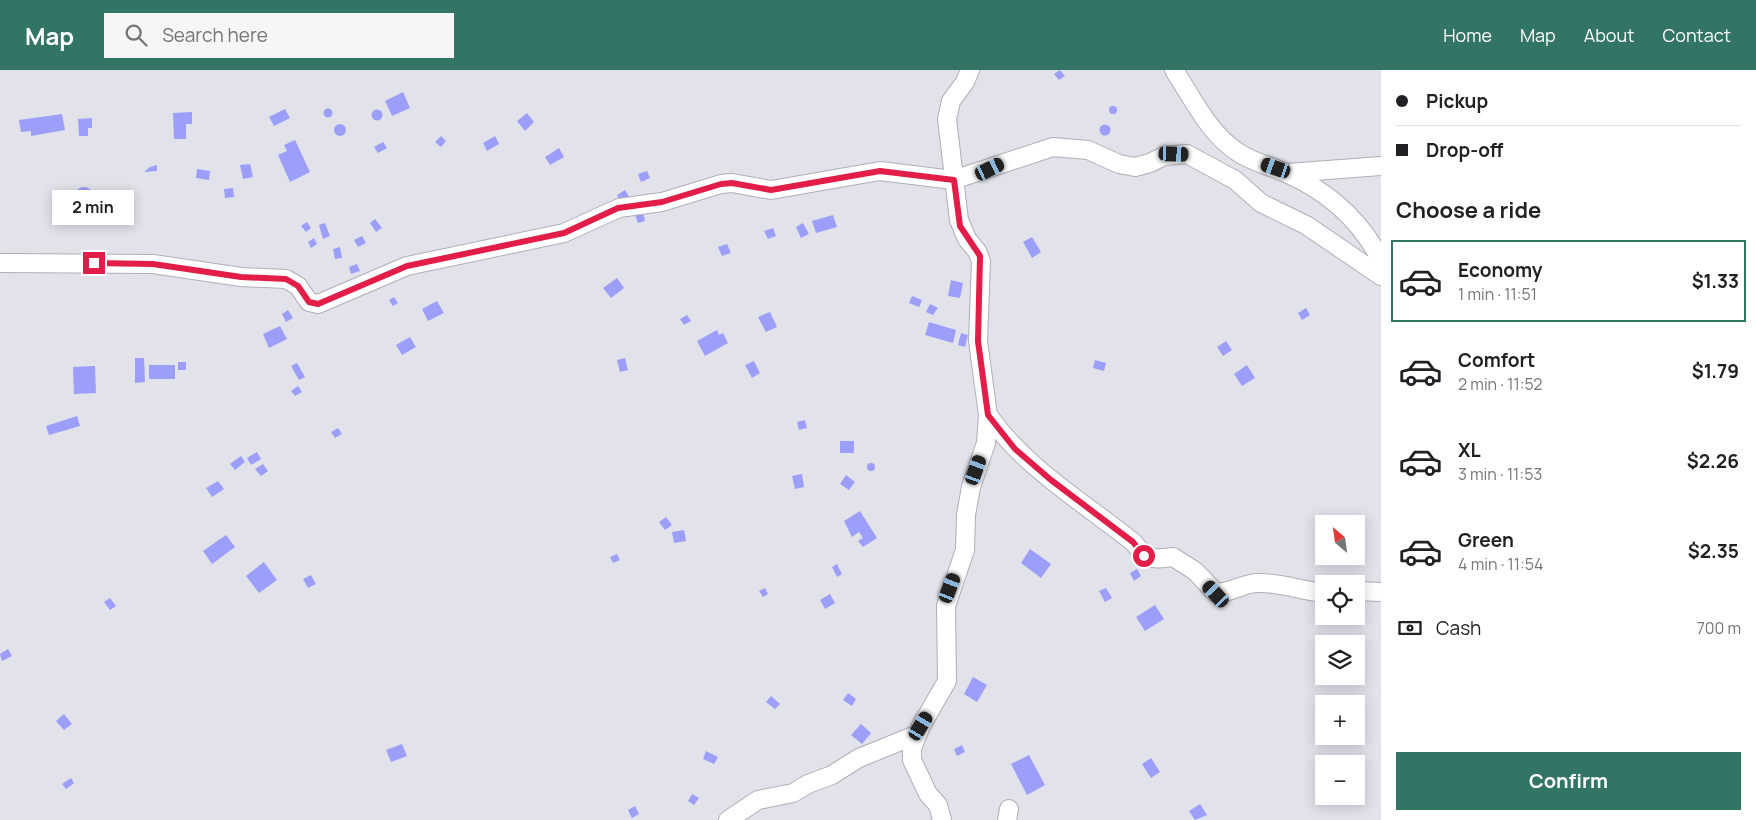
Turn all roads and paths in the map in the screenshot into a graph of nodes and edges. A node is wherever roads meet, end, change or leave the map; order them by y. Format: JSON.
{"nodes":[{"id":1,"x":970,"y":70,"type":"edge"},
{"id":2,"x":1174,"y":70,"type":"edge"},
{"id":3,"x":1211,"y":130,"type":"junction"},
{"id":4,"x":951,"y":159,"type":"junction"},
{"id":5,"x":1381,"y":166,"type":"edge"},
{"id":6,"x":1287,"y":173,"type":"junction"},
{"id":7,"x":932,"y":178,"type":"junction"},
{"id":8,"x":954,"y":180,"type":"junction"},
{"id":9,"x":1235,"y":180,"type":"junction"},
{"id":10,"x":1381,"y":260,"type":"edge"},
{"id":11,"x":0,"y":263,"type":"edge"},
{"id":12,"x":1381,"y":276,"type":"edge"},
{"id":13,"x":988,"y":415,"type":"junction"},
{"id":14,"x":1315,"y":592,"type":"edge"},
{"id":15,"x":1365,"y":592,"type":"edge"},
{"id":16,"x":1381,"y":592,"type":"edge"},
{"id":17,"x":918,"y":734,"type":"junction"},
{"id":18,"x":728,"y":820,"type":"edge"},
{"id":19,"x":942,"y":820,"type":"edge"}],
"edges":[{"from":1,"to":4,"type":"street"},
{"from":2,"to":3,"type":"street"},
{"from":3,"to":6,"type":"street"},
{"from":3,"to":9,"type":"street"},
{"from":4,"to":7,"type":"street"},
{"from":4,"to":8,"type":"street"},
{"from":5,"to":6,"type":"street"},
{"from":6,"to":10,"type":"street"},
{"from":7,"to":8,"type":"street"},
{"from":7,"to":11,"type":"street"},
{"from":8,"to":9,"type":"street"},
{"from":8,"to":13,"type":"street"},
{"from":9,"to":12,"type":"street"},
{"from":13,"to":14,"type":"street"},
{"from":13,"to":17,"type":"street"},
{"from":15,"to":16,"type":"street"},
{"from":17,"to":18,"type":"street"},
{"from":17,"to":19,"type":"street"}]}
